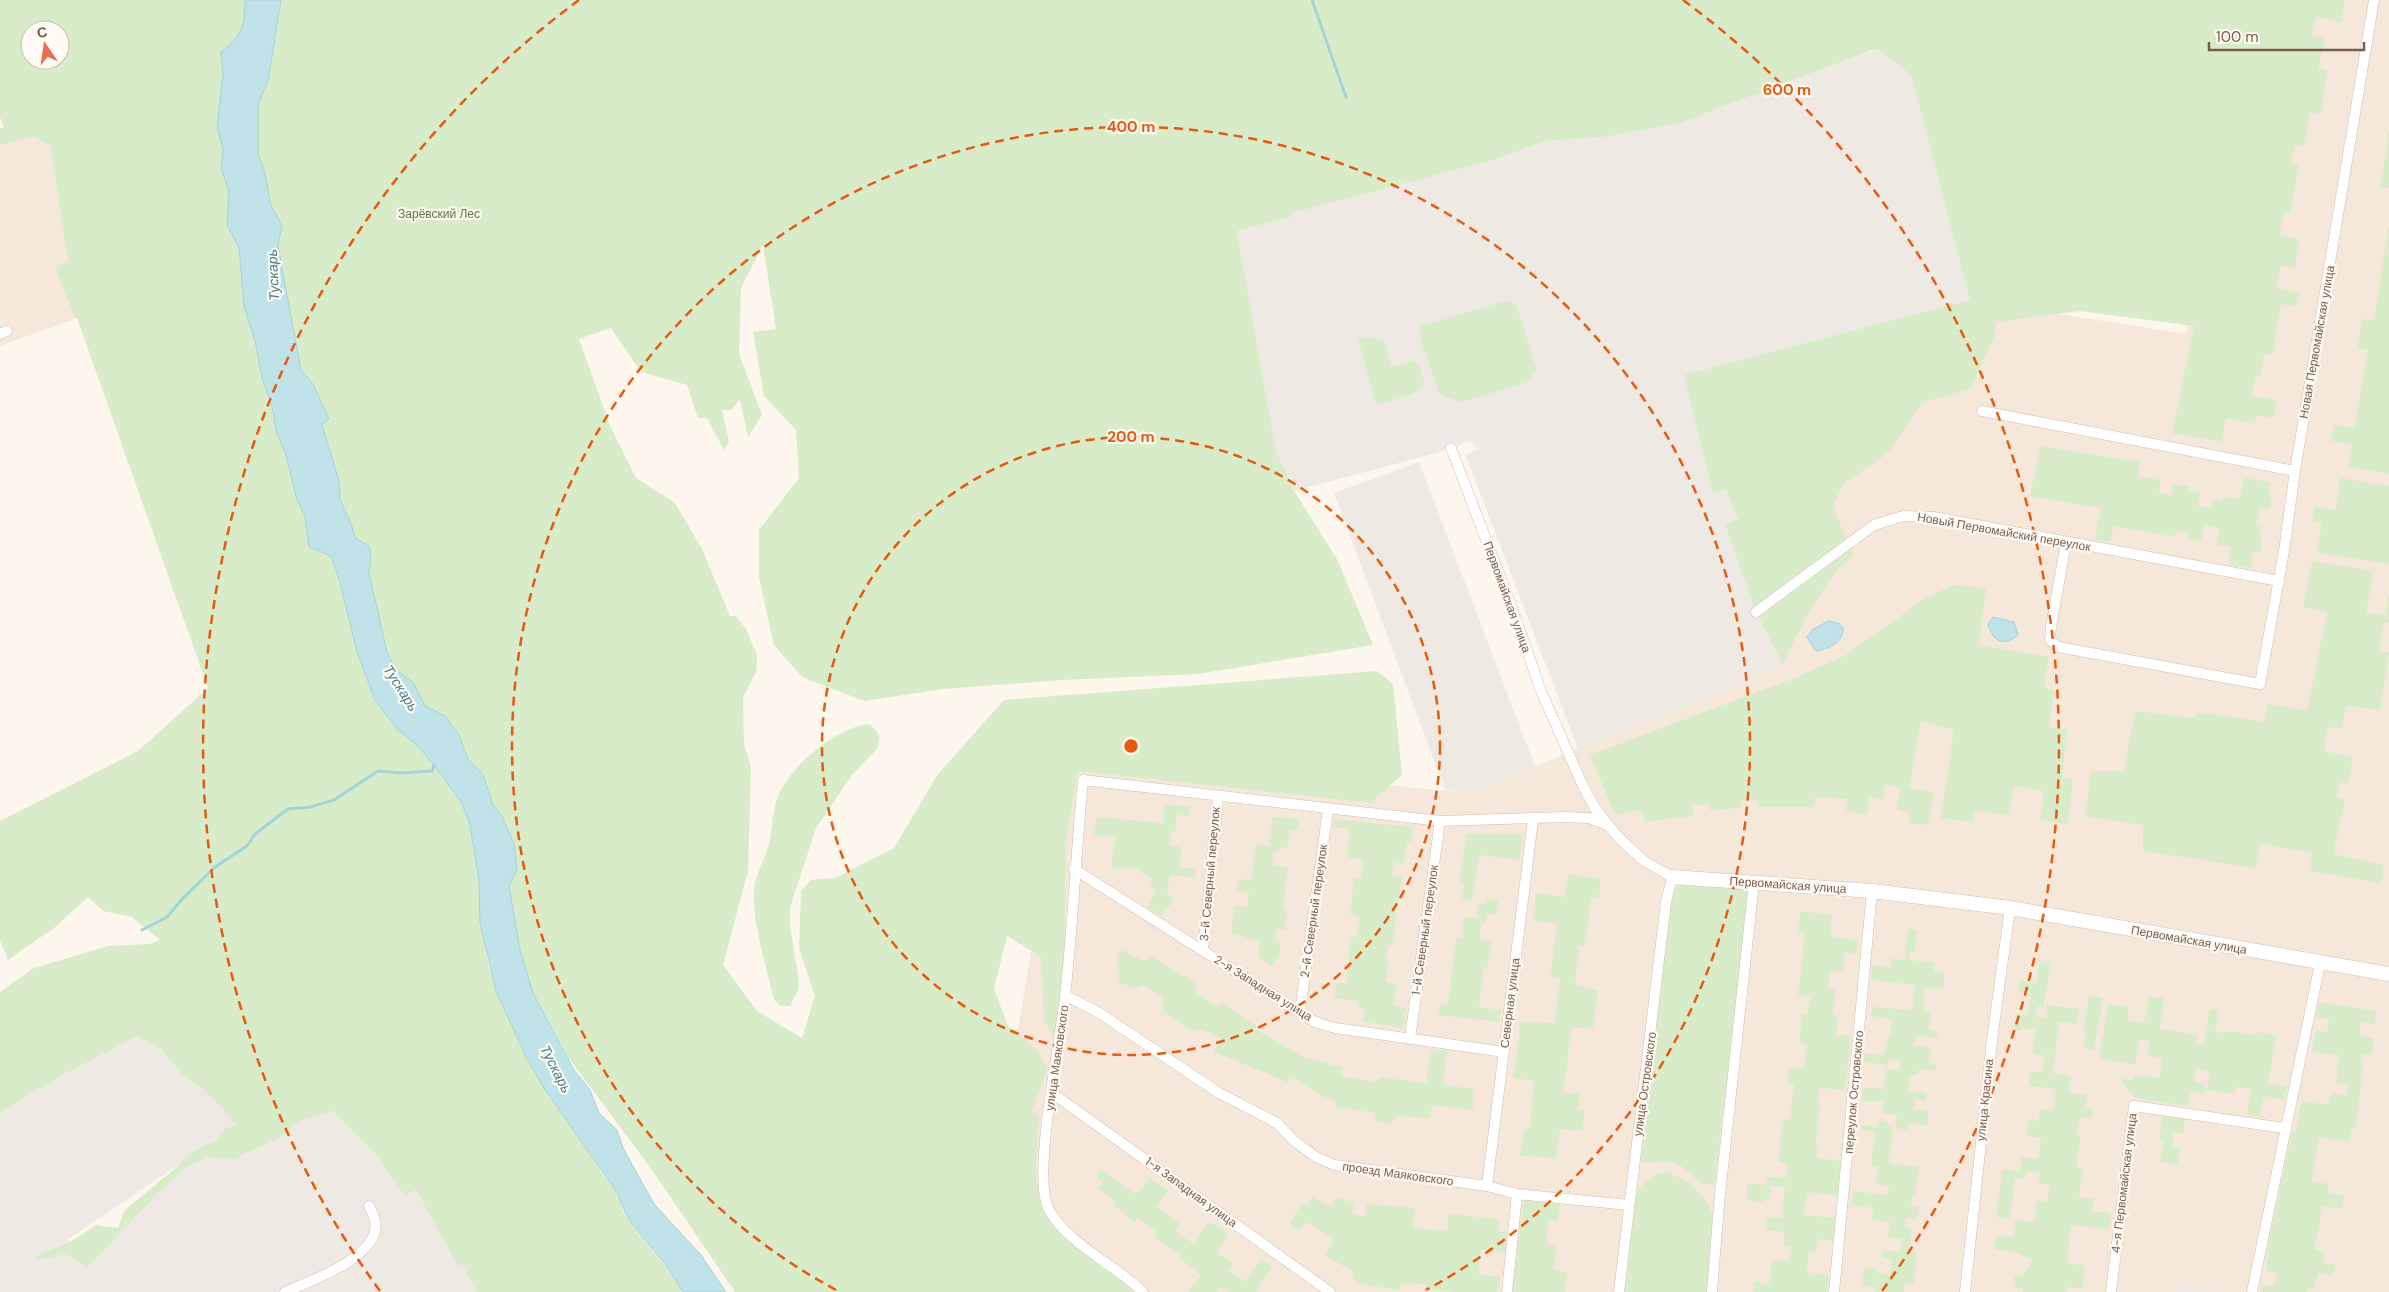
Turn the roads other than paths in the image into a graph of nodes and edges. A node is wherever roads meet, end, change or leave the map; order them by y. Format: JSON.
{"nodes":[{"id":1,"x":2374,"y":0,"type":"edge"},
{"id":2,"x":1982,"y":411,"type":"dead end"},
{"id":3,"x":1451,"y":448,"type":"dead end"},
{"id":4,"x":2295,"y":471,"type":"junction"},
{"id":5,"x":2066,"y":542,"type":"junction"},
{"id":6,"x":2279,"y":581,"type":"junction"},
{"id":7,"x":1756,"y":612,"type":"dead end"},
{"id":8,"x":1218,"y":797,"type":"junction"},
{"id":9,"x":1328,"y":810,"type":"junction"},
{"id":10,"x":1532,"y":820,"type":"junction"},
{"id":11,"x":1440,"y":822,"type":"junction"},
{"id":12,"x":1607,"y":825,"type":"junction"},
{"id":13,"x":1074,"y":869,"type":"junction"},
{"id":14,"x":1672,"y":877,"type":"junction"},
{"id":15,"x":1754,"y":882,"type":"junction"},
{"id":16,"x":1872,"y":891,"type":"junction"},
{"id":17,"x":2010,"y":908,"type":"junction"},
{"id":18,"x":1203,"y":951,"type":"junction"},
{"id":19,"x":2320,"y":964,"type":"junction"},
{"id":20,"x":2389,"y":974,"type":"edge"},
{"id":21,"x":1065,"y":995,"type":"junction"},
{"id":22,"x":1300,"y":1011,"type":"junction"},
{"id":23,"x":1410,"y":1038,"type":"junction"},
{"id":24,"x":1504,"y":1052,"type":"junction"},
{"id":25,"x":1052,"y":1093,"type":"junction"},
{"id":26,"x":2284,"y":1128,"type":"junction"},
{"id":27,"x":1488,"y":1186,"type":"junction"},
{"id":28,"x":1517,"y":1194,"type":"junction"},
{"id":29,"x":1629,"y":1205,"type":"junction"},
{"id":30,"x":369,"y":1206,"type":"dead end"},
{"id":31,"x":286,"y":1292,"type":"edge"},
{"id":32,"x":1143,"y":1292,"type":"edge"},
{"id":33,"x":1330,"y":1292,"type":"edge"},
{"id":34,"x":1507,"y":1292,"type":"edge"},
{"id":35,"x":1619,"y":1292,"type":"edge"},
{"id":36,"x":1712,"y":1292,"type":"edge"},
{"id":37,"x":1834,"y":1292,"type":"edge"},
{"id":38,"x":1965,"y":1292,"type":"edge"},
{"id":39,"x":2110,"y":1292,"type":"edge"},
{"id":40,"x":2252,"y":1292,"type":"edge"}],
"edges":[{"from":1,"to":4,"type":"street","name":"Новая Первомайская улица"},
{"from":2,"to":4,"type":"street"},
{"from":3,"to":12,"type":"street","name":"Первомайская улица"},
{"from":4,"to":6,"type":"street","name":"Новая Первомайская улица"},
{"from":5,"to":6,"type":"street","name":"Новый Первомайский переулок"},
{"from":5,"to":6,"type":"street","name":"Новая Первомайская улица"},
{"from":5,"to":7,"type":"street","name":"Новый Первомайский переулок"},
{"from":8,"to":9,"type":"street"},
{"from":8,"to":13,"type":"street","name":"улица Маяковского"},
{"from":8,"to":18,"type":"street","name":"3-й Северный переулок"},
{"from":9,"to":11,"type":"street"},
{"from":9,"to":22,"type":"street","name":"2-й Северный переулок"},
{"from":10,"to":11,"type":"street"},
{"from":10,"to":12,"type":"street"},
{"from":10,"to":24,"type":"street","name":"Северная улица"},
{"from":11,"to":23,"type":"street","name":"1-й Северный переулок"},
{"from":12,"to":14,"type":"street","name":"Первомайская улица"},
{"from":13,"to":18,"type":"street","name":"2-я Западная улица"},
{"from":13,"to":21,"type":"street","name":"улица Маяковского"},
{"from":14,"to":15,"type":"street","name":"Первомайская улица"},
{"from":14,"to":29,"type":"street","name":"улица Островского"},
{"from":15,"to":16,"type":"street","name":"Первомайская улица"},
{"from":15,"to":36,"type":"street"},
{"from":16,"to":17,"type":"street","name":"Первомайская улица"},
{"from":16,"to":37,"type":"street","name":"переулок Островского"},
{"from":17,"to":19,"type":"street","name":"Первомайская улица"},
{"from":17,"to":38,"type":"street","name":"улица Красина"},
{"from":18,"to":22,"type":"street","name":"2-я Западная улица"},
{"from":19,"to":20,"type":"street","name":"Первомайская улица"},
{"from":19,"to":26,"type":"street"},
{"from":21,"to":25,"type":"street","name":"улица Маяковского"},
{"from":21,"to":27,"type":"street","name":"проезд Маяковского"},
{"from":22,"to":23,"type":"street","name":"2-я Западная улица"},
{"from":23,"to":24,"type":"street","name":"2-я Западная улица"},
{"from":24,"to":27,"type":"street","name":"Северная улица"},
{"from":25,"to":32,"type":"street","name":"улица Маяковского"},
{"from":25,"to":33,"type":"street","name":"1-я Западная улица"},
{"from":26,"to":39,"type":"street","name":"4-я Первомайская улица"},
{"from":26,"to":40,"type":"street"},
{"from":27,"to":28,"type":"street","name":"проезд Маяковского"},
{"from":28,"to":29,"type":"street","name":"проезд Маяковского"},
{"from":28,"to":34,"type":"street"},
{"from":29,"to":35,"type":"street","name":"улица Островского"},
{"from":30,"to":31,"type":"street"}]}
